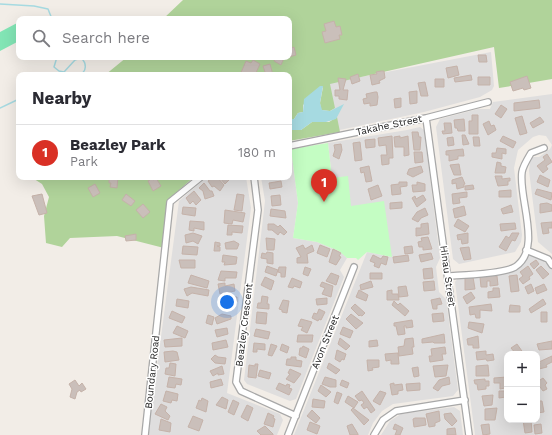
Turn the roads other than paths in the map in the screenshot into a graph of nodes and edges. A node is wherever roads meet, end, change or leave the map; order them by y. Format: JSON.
{"nodes":[{"id":1,"x":488,"y":102,"type":"dead end"},
{"id":2,"x":426,"y":118,"type":"junction"},
{"id":3,"x":292,"y":145,"type":"edge"},
{"id":4,"x":544,"y":148,"type":"dead end"},
{"id":5,"x":197,"y":180,"type":"edge"},
{"id":6,"x":254,"y":180,"type":"edge"},
{"id":7,"x":526,"y":250,"type":"junction"},
{"id":8,"x":552,"y":265,"type":"edge"},
{"id":9,"x":354,"y":267,"type":"dead end"},
{"id":10,"x":448,"y":276,"type":"junction"},
{"id":11,"x":465,"y":400,"type":"junction"},
{"id":12,"x":296,"y":416,"type":"junction"},
{"id":13,"x":144,"y":435,"type":"edge"},
{"id":14,"x":288,"y":435,"type":"edge"},
{"id":15,"x":374,"y":435,"type":"edge"},
{"id":16,"x":469,"y":435,"type":"edge"}],
"edges":[{"from":1,"to":2,"type":"street","name":"Takahe Street"},
{"from":2,"to":3,"type":"street","name":"Takahe Street"},
{"from":2,"to":10,"type":"street","name":"Hinau Street"},
{"from":4,"to":7,"type":"street"},
{"from":5,"to":13,"type":"street","name":"Boundary Road"},
{"from":6,"to":12,"type":"street","name":"Beazley Crescent"},
{"from":7,"to":8,"type":"street"},
{"from":7,"to":10,"type":"street"},
{"from":9,"to":12,"type":"street","name":"Avon Street"},
{"from":10,"to":11,"type":"street","name":"Hinau Street"},
{"from":11,"to":15,"type":"street"},
{"from":11,"to":16,"type":"street","name":"Hinau Street"},
{"from":12,"to":14,"type":"street"}]}
